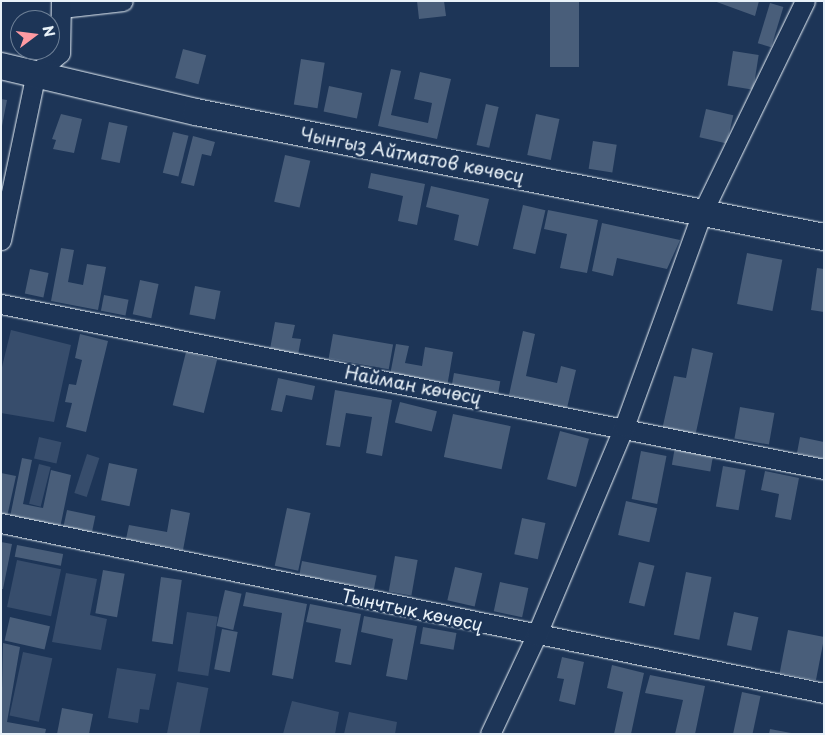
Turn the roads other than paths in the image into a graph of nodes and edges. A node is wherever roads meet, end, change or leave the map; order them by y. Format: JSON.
{"nodes":[{"id":1,"x":123,"y":1,"type":"edge"},
{"id":2,"x":805,"y":1,"type":"edge"},
{"id":3,"x":62,"y":5,"type":"edge"},
{"id":4,"x":1,"y":66,"type":"edge"},
{"id":5,"x":36,"y":73,"type":"junction"},
{"id":6,"x":702,"y":213,"type":"junction"},
{"id":7,"x":824,"y":237,"type":"edge"},
{"id":8,"x":1,"y":240,"type":"edge"},
{"id":9,"x":1,"y":304,"type":"edge"},
{"id":10,"x":624,"y":427,"type":"junction"},
{"id":11,"x":824,"y":469,"type":"edge"},
{"id":12,"x":1,"y":523,"type":"edge"},
{"id":13,"x":536,"y":636,"type":"junction"},
{"id":14,"x":824,"y":693,"type":"edge"},
{"id":15,"x":490,"y":734,"type":"edge"}],
"edges":[{"from":1,"to":3,"type":"street"},
{"from":2,"to":6,"type":"street"},
{"from":3,"to":5,"type":"street"},
{"from":4,"to":5,"type":"main road","name":"Чынгыз Айтматов көчөсү"},
{"from":5,"to":6,"type":"main road","name":"Чынгыз Айтматов көчөсү"},
{"from":5,"to":8,"type":"street"},
{"from":6,"to":7,"type":"main road","name":"Чынгыз Айтматов көчөсү"},
{"from":6,"to":10,"type":"street"},
{"from":9,"to":10,"type":"street","name":"Найман көчөсү"},
{"from":10,"to":11,"type":"street","name":"Найман көчөсү"},
{"from":10,"to":13,"type":"street"},
{"from":12,"to":13,"type":"street","name":"Тынчтык көчөсү"},
{"from":13,"to":14,"type":"street","name":"Тынчтык көчөсү"},
{"from":13,"to":15,"type":"street"}]}
